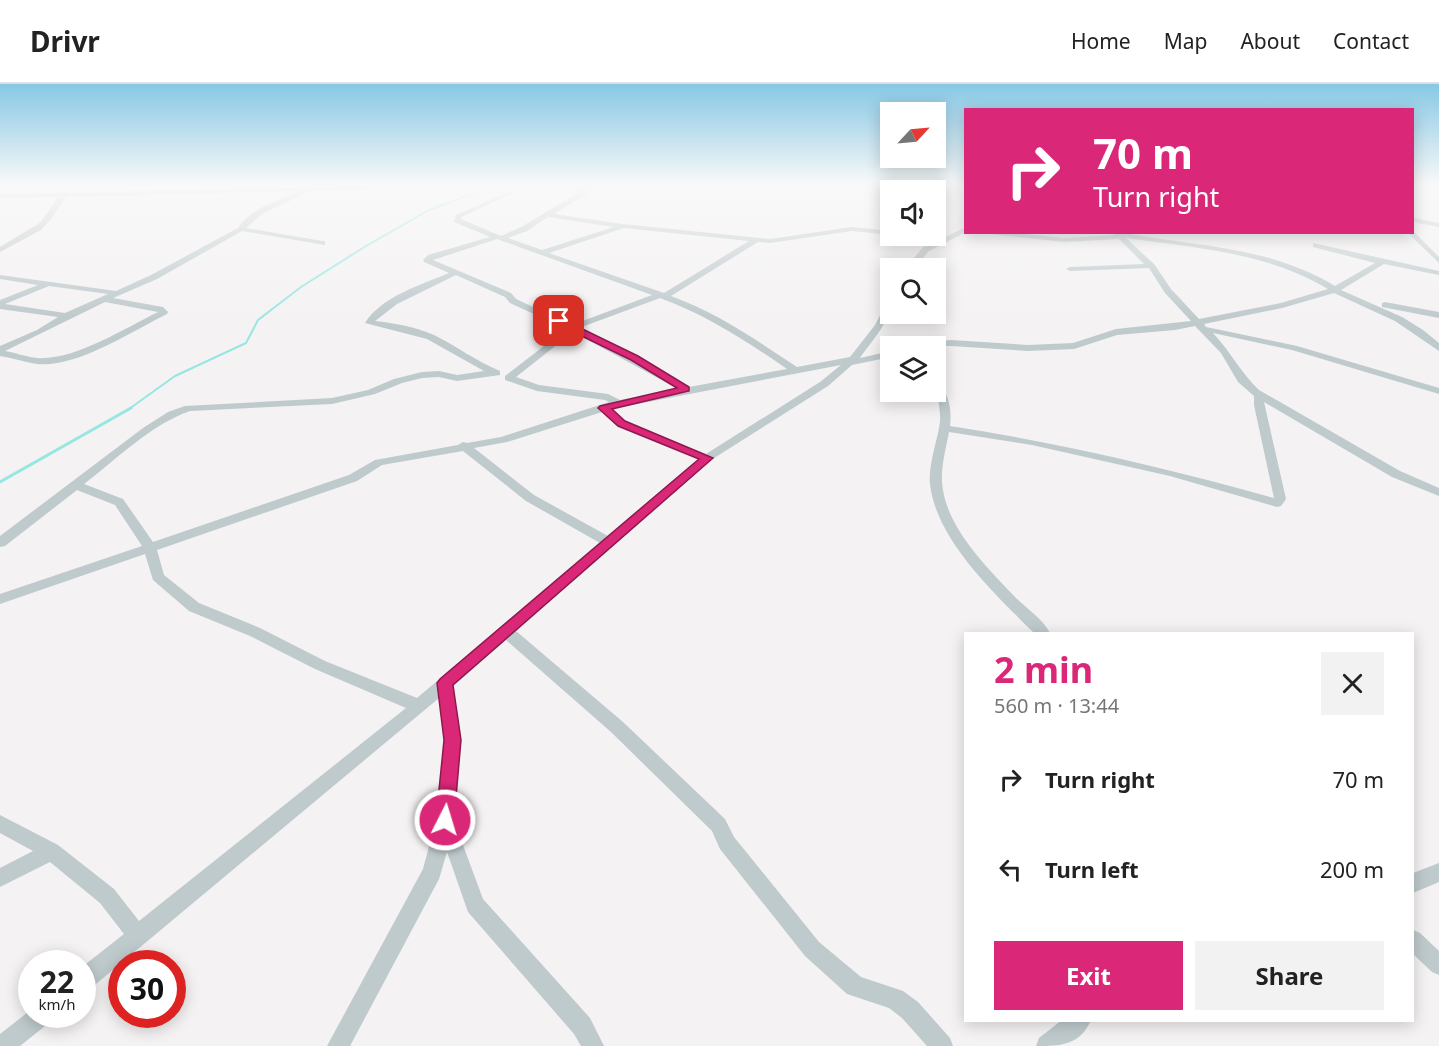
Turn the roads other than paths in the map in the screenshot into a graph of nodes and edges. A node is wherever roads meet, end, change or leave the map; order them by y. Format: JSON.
{"nodes":[{"id":1,"x":37,"y":229,"type":"edge"},
{"id":2,"x":241,"y":229,"type":"joint"},
{"id":3,"x":475,"y":229,"type":"edge"},
{"id":4,"x":518,"y":229,"type":"edge"},
{"id":5,"x":613,"y":229,"type":"edge"},
{"id":6,"x":652,"y":229,"type":"edge"},
{"id":7,"x":964,"y":231,"type":"edge"},
{"id":8,"x":880,"y":232,"type":"edge"},
{"id":9,"x":997,"y":234,"type":"edge"},
{"id":10,"x":1188,"y":234,"type":"edge"},
{"id":11,"x":1412,"y":234,"type":"edge"},
{"id":12,"x":1118,"y":235,"type":"edge"},
{"id":13,"x":499,"y":238,"type":"junction"},
{"id":14,"x":758,"y":239,"type":"junction"},
{"id":15,"x":946,"y":239,"type":"edge"},
{"id":16,"x":322,"y":243,"type":"dead end"},
{"id":17,"x":1181,"y":244,"type":"junction"},
{"id":18,"x":1316,"y":245,"type":"dead end"},
{"id":19,"x":920,"y":246,"type":"edge"},
{"id":20,"x":932,"y":246,"type":"edge"},
{"id":21,"x":926,"y":249,"type":"junction"},
{"id":22,"x":0,"y":250,"type":"edge"},
{"id":23,"x":541,"y":253,"type":"junction"},
{"id":24,"x":918,"y":258,"type":"edge"},
{"id":25,"x":1439,"y":261,"type":"edge"},
{"id":26,"x":1382,"y":262,"type":"junction"},
{"id":27,"x":1151,"y":266,"type":"junction"},
{"id":28,"x":1070,"y":269,"type":"dead end"},
{"id":29,"x":455,"y":273,"type":"junction"},
{"id":30,"x":1439,"y":273,"type":"edge"},
{"id":31,"x":0,"y":277,"type":"edge"},
{"id":32,"x":48,"y":283,"type":"junction"},
{"id":33,"x":1334,"y":290,"type":"junction"},
{"id":34,"x":116,"y":293,"type":"junction"},
{"id":35,"x":663,"y":296,"type":"junction"},
{"id":36,"x":1350,"y":298,"type":"junction"},
{"id":37,"x":104,"y":299,"type":"junction"},
{"id":38,"x":0,"y":305,"type":"edge"},
{"id":39,"x":1418,"y":312,"type":"junction"},
{"id":40,"x":1439,"y":315,"type":"edge"},
{"id":41,"x":66,"y":316,"type":"junction"},
{"id":42,"x":1394,"y":316,"type":"junction"},
{"id":43,"x":880,"y":321,"type":"edge"},
{"id":44,"x":1202,"y":326,"type":"junction"},
{"id":45,"x":574,"y":327,"type":"junction"},
{"id":46,"x":870,"y":339,"type":"junction"},
{"id":47,"x":946,"y":343,"type":"edge"},
{"id":48,"x":880,"y":345,"type":"edge"},
{"id":49,"x":2,"y":348,"type":"edge"},
{"id":50,"x":1439,"y":348,"type":"edge"},
{"id":51,"x":880,"y":355,"type":"edge"},
{"id":52,"x":852,"y":361,"type":"junction"},
{"id":53,"x":795,"y":370,"type":"junction"},
{"id":54,"x":495,"y":373,"type":"junction"},
{"id":55,"x":509,"y":378,"type":"junction"},
{"id":56,"x":686,"y":389,"type":"junction"},
{"id":57,"x":1439,"y":391,"type":"edge"},
{"id":58,"x":1259,"y":395,"type":"junction"},
{"id":59,"x":944,"y":402,"type":"edge"},
{"id":60,"x":618,"y":403,"type":"junction"},
{"id":61,"x":604,"y":408,"type":"junction"},
{"id":62,"x":943,"y":428,"type":"junction"},
{"id":63,"x":463,"y":446,"type":"junction"},
{"id":64,"x":707,"y":458,"type":"junction"},
{"id":65,"x":74,"y":485,"type":"junction"},
{"id":66,"x":1439,"y":492,"type":"edge"},
{"id":67,"x":609,"y":542,"type":"junction"},
{"id":68,"x":0,"y":543,"type":"edge"},
{"id":69,"x":150,"y":547,"type":"junction"},
{"id":70,"x":0,"y":599,"type":"edge"},
{"id":71,"x":505,"y":630,"type":"junction"},
{"id":72,"x":1041,"y":632,"type":"edge"},
{"id":73,"x":445,"y":683,"type":"junction"},
{"id":74,"x":419,"y":706,"type":"junction"},
{"id":75,"x":445,"y":820,"type":"junction"},
{"id":76,"x":0,"y":823,"type":"edge"},
{"id":77,"x":51,"y":851,"type":"junction"},
{"id":78,"x":1439,"y":872,"type":"edge"},
{"id":79,"x":0,"y":878,"type":"edge"},
{"id":80,"x":1414,"y":883,"type":"edge"},
{"id":81,"x":138,"y":936,"type":"junction"},
{"id":82,"x":1414,"y":942,"type":"edge"},
{"id":83,"x":1439,"y":965,"type":"edge"},
{"id":84,"x":96,"y":970,"type":"edge"},
{"id":85,"x":1077,"y":1022,"type":"edge"},
{"id":86,"x":25,"y":1028,"type":"edge"},
{"id":87,"x":3,"y":1046,"type":"edge"},
{"id":88,"x":338,"y":1046,"type":"edge"},
{"id":89,"x":593,"y":1046,"type":"edge"},
{"id":90,"x":942,"y":1046,"type":"edge"},
{"id":91,"x":1047,"y":1046,"type":"edge"}],
"edges":[{"from":1,"to":22,"type":"street"},
{"from":2,"to":16,"type":"street"},
{"from":2,"to":34,"type":"street"},
{"from":3,"to":13,"type":"street"},
{"from":4,"to":13,"type":"street"},
{"from":5,"to":23,"type":"street"},
{"from":6,"to":14,"type":"street"},
{"from":7,"to":15,"type":"street"},
{"from":8,"to":14,"type":"street"},
{"from":9,"to":12,"type":"street"},
{"from":10,"to":17,"type":"street"},
{"from":11,"to":25,"type":"street"},
{"from":12,"to":17,"type":"street"},
{"from":12,"to":27,"type":"street"},
{"from":13,"to":23,"type":"street"},
{"from":13,"to":29,"type":"street"},
{"from":14,"to":35,"type":"street"},
{"from":17,"to":33,"type":"street"},
{"from":18,"to":26,"type":"street"},
{"from":19,"to":21,"type":"street"},
{"from":20,"to":21,"type":"street"},
{"from":21,"to":24,"type":"street"},
{"from":23,"to":35,"type":"street"},
{"from":26,"to":30,"type":"street"},
{"from":26,"to":33,"type":"street"},
{"from":27,"to":28,"type":"street"},
{"from":27,"to":44,"type":"street"},
{"from":29,"to":45,"type":"street"},
{"from":29,"to":54,"type":"street"},
{"from":31,"to":32,"type":"street"},
{"from":32,"to":34,"type":"street"},
{"from":32,"to":38,"type":"street"},
{"from":33,"to":36,"type":"street"},
{"from":33,"to":44,"type":"street"},
{"from":34,"to":37,"type":"street"},
{"from":35,"to":45,"type":"street"},
{"from":35,"to":53,"type":"street"},
{"from":36,"to":39,"type":"street"},
{"from":36,"to":42,"type":"street"},
{"from":37,"to":41,"type":"street"},
{"from":37,"to":49,"type":"street"},
{"from":38,"to":41,"type":"street"},
{"from":39,"to":40,"type":"street"},
{"from":39,"to":42,"type":"street"},
{"from":41,"to":49,"type":"street"},
{"from":42,"to":50,"type":"street"},
{"from":43,"to":46,"type":"street"},
{"from":44,"to":47,"type":"street"},
{"from":44,"to":57,"type":"street"},
{"from":44,"to":58,"type":"street"},
{"from":45,"to":55,"type":"street"},
{"from":45,"to":56,"type":"street"},
{"from":46,"to":48,"type":"street"},
{"from":46,"to":52,"type":"street"},
{"from":51,"to":52,"type":"street"},
{"from":52,"to":53,"type":"street"},
{"from":52,"to":64,"type":"street"},
{"from":53,"to":56,"type":"street"},
{"from":54,"to":55,"type":"street"},
{"from":54,"to":65,"type":"street"},
{"from":55,"to":60,"type":"street"},
{"from":56,"to":60,"type":"street"},
{"from":58,"to":62,"type":"street"},
{"from":58,"to":66,"type":"street"},
{"from":59,"to":62,"type":"street"},
{"from":60,"to":61,"type":"street"},
{"from":61,"to":63,"type":"street"},
{"from":61,"to":64,"type":"street"},
{"from":62,"to":72,"type":"street"},
{"from":63,"to":67,"type":"street"},
{"from":63,"to":69,"type":"street"},
{"from":64,"to":67,"type":"street"},
{"from":65,"to":68,"type":"street"},
{"from":65,"to":69,"type":"street"},
{"from":67,"to":71,"type":"street"},
{"from":69,"to":70,"type":"street"},
{"from":69,"to":74,"type":"street"},
{"from":71,"to":73,"type":"street"},
{"from":71,"to":90,"type":"street"},
{"from":73,"to":74,"type":"street"},
{"from":73,"to":75,"type":"street"},
{"from":74,"to":81,"type":"street"},
{"from":75,"to":88,"type":"street"},
{"from":75,"to":89,"type":"street"},
{"from":76,"to":77,"type":"street"},
{"from":77,"to":79,"type":"street"},
{"from":77,"to":81,"type":"street"},
{"from":78,"to":80,"type":"street"},
{"from":81,"to":84,"type":"street"},
{"from":82,"to":83,"type":"street"},
{"from":85,"to":91,"type":"street"},
{"from":86,"to":87,"type":"street"}]}
